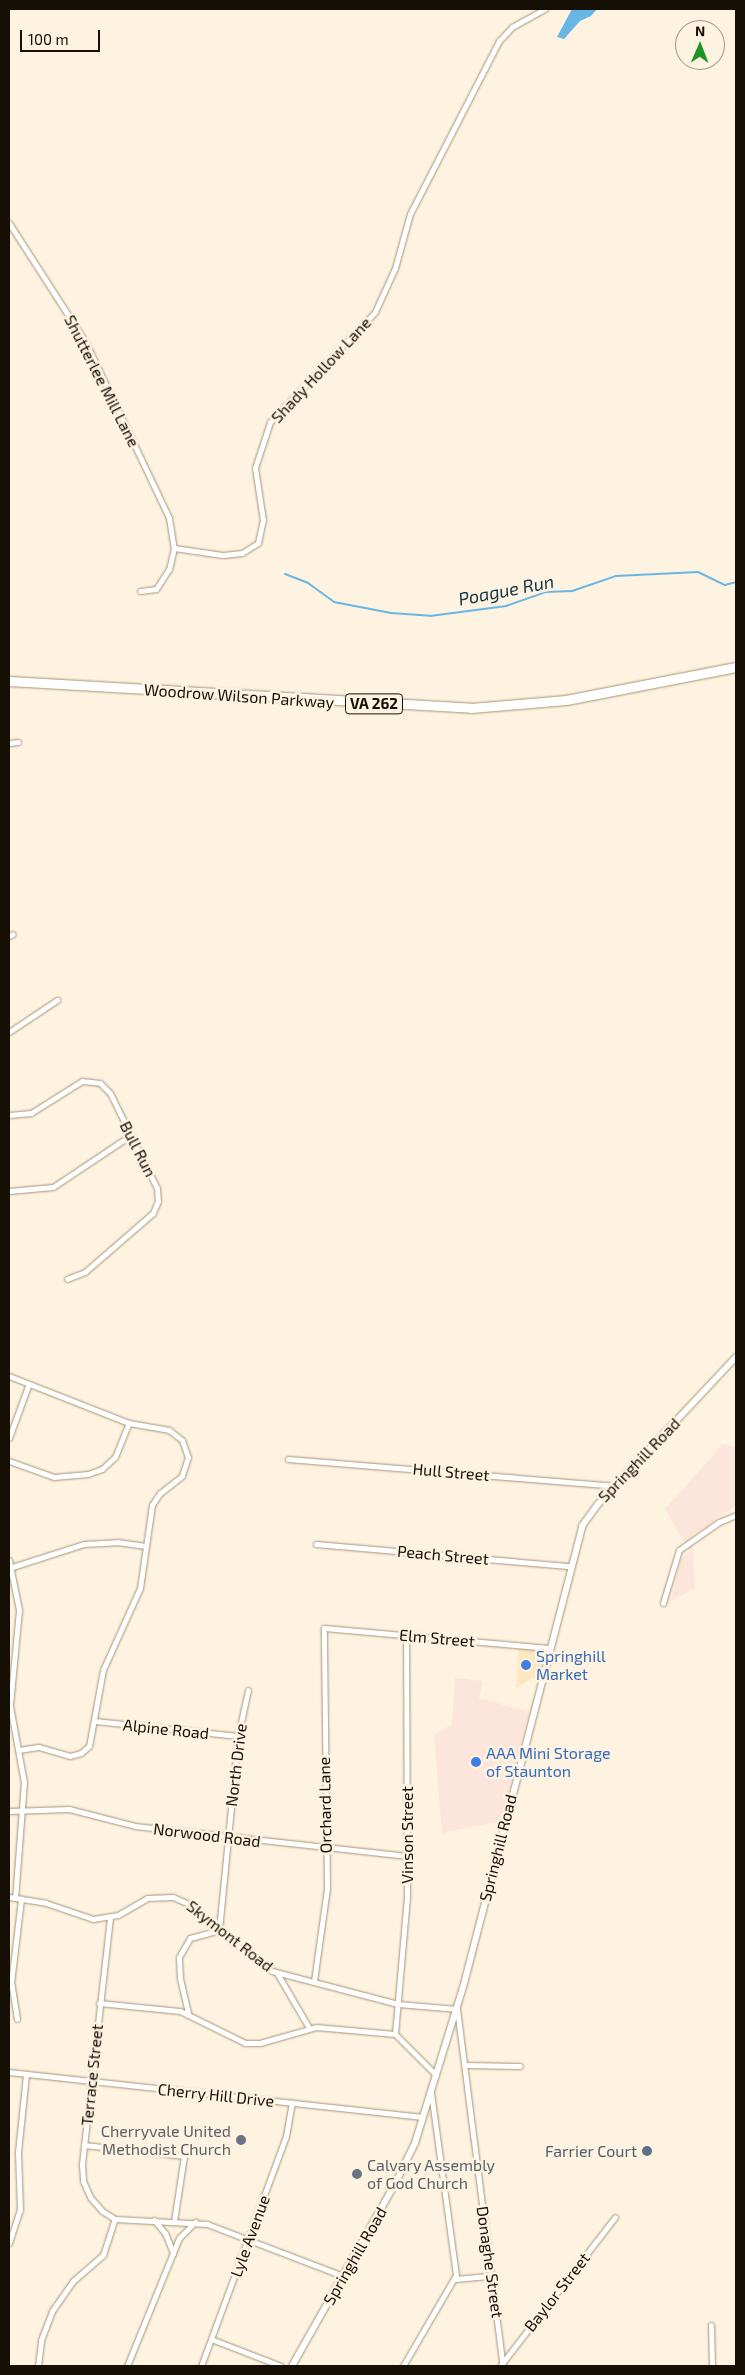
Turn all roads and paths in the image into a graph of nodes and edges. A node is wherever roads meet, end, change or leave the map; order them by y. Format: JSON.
{"nodes":[{"id":1,"x":545,"y":9,"type":"edge"},
{"id":2,"x":9,"y":223,"type":"edge"},
{"id":3,"x":174,"y":548,"type":"junction"},
{"id":4,"x":140,"y":591,"type":"dead end"},
{"id":5,"x":736,"y":667,"type":"edge"},
{"id":6,"x":9,"y":681,"type":"edge"},
{"id":7,"x":18,"y":742,"type":"dead end"},
{"id":8,"x":9,"y":743,"type":"edge"},
{"id":9,"x":57,"y":1000,"type":"dead end"},
{"id":10,"x":9,"y":1032,"type":"edge"},
{"id":11,"x":9,"y":1115,"type":"edge"},
{"id":12,"x":131,"y":1136,"type":"junction"},
{"id":13,"x":9,"y":1191,"type":"edge"},
{"id":14,"x":67,"y":1279,"type":"dead end"},
{"id":15,"x":736,"y":1357,"type":"edge"},
{"id":16,"x":9,"y":1376,"type":"edge"},
{"id":17,"x":28,"y":1386,"type":"junction"},
{"id":18,"x":129,"y":1423,"type":"junction"},
{"id":19,"x":9,"y":1438,"type":"edge"},
{"id":20,"x":288,"y":1458,"type":"dead end"},
{"id":21,"x":9,"y":1460,"type":"edge"},
{"id":22,"x":614,"y":1486,"type":"junction"},
{"id":23,"x":736,"y":1515,"type":"edge"},
{"id":24,"x":316,"y":1544,"type":"dead end"},
{"id":25,"x":146,"y":1546,"type":"junction"},
{"id":26,"x":9,"y":1560,"type":"edge"},
{"id":27,"x":570,"y":1566,"type":"junction"},
{"id":28,"x":10,"y":1568,"type":"edge"},
{"id":29,"x":664,"y":1604,"type":"dead end"},
{"id":30,"x":324,"y":1628,"type":"joint"},
{"id":31,"x":406,"y":1635,"type":"junction"},
{"id":32,"x":549,"y":1648,"type":"junction"},
{"id":33,"x":248,"y":1690,"type":"dead end"},
{"id":34,"x":94,"y":1722,"type":"junction"},
{"id":35,"x":238,"y":1736,"type":"junction"},
{"id":36,"x":20,"y":1750,"type":"junction"},
{"id":37,"x":9,"y":1811,"type":"edge"},
{"id":38,"x":23,"y":1811,"type":"junction"},
{"id":39,"x":227,"y":1838,"type":"junction"},
{"id":40,"x":325,"y":1847,"type":"junction"},
{"id":41,"x":407,"y":1856,"type":"junction"},
{"id":42,"x":15,"y":1898,"type":"edge"},
{"id":43,"x":110,"y":1918,"type":"junction"},
{"id":44,"x":219,"y":1930,"type":"junction"},
{"id":45,"x":277,"y":1973,"type":"junction"},
{"id":46,"x":314,"y":1981,"type":"junction"},
{"id":47,"x":100,"y":2003,"type":"junction"},
{"id":48,"x":398,"y":2004,"type":"junction"},
{"id":49,"x":456,"y":2009,"type":"junction"},
{"id":50,"x":188,"y":2013,"type":"junction"},
{"id":51,"x":18,"y":2019,"type":"dead end"},
{"id":52,"x":309,"y":2028,"type":"junction"},
{"id":53,"x":395,"y":2034,"type":"junction"},
{"id":54,"x":465,"y":2065,"type":"junction"},
{"id":55,"x":520,"y":2066,"type":"dead end"},
{"id":56,"x":9,"y":2072,"type":"edge"},
{"id":57,"x":26,"y":2074,"type":"junction"},
{"id":58,"x":436,"y":2075,"type":"junction"},
{"id":59,"x":91,"y":2081,"type":"junction"},
{"id":60,"x":431,"y":2090,"type":"junction"},
{"id":61,"x":292,"y":2103,"type":"junction"},
{"id":62,"x":423,"y":2117,"type":"junction"},
{"id":63,"x":84,"y":2145,"type":"junction"},
{"id":64,"x":615,"y":2218,"type":"dead end"},
{"id":65,"x":115,"y":2219,"type":"junction"},
{"id":66,"x":154,"y":2220,"type":"junction"},
{"id":67,"x":174,"y":2221,"type":"junction"},
{"id":68,"x":196,"y":2222,"type":"junction"},
{"id":69,"x":249,"y":2239,"type":"junction"},
{"id":70,"x":9,"y":2243,"type":"edge"},
{"id":71,"x":173,"y":2253,"type":"junction"},
{"id":72,"x":342,"y":2276,"type":"junction"},
{"id":73,"x":491,"y":2276,"type":"junction"},
{"id":74,"x":455,"y":2279,"type":"junction"},
{"id":75,"x":711,"y":2325,"type":"dead end"},
{"id":76,"x":211,"y":2339,"type":"junction"},
{"id":77,"x":502,"y":2365,"type":"edge"},
{"id":78,"x":38,"y":2366,"type":"edge"},
{"id":79,"x":127,"y":2366,"type":"edge"},
{"id":80,"x":200,"y":2366,"type":"edge"},
{"id":81,"x":282,"y":2366,"type":"edge"},
{"id":82,"x":292,"y":2366,"type":"edge"},
{"id":83,"x":403,"y":2366,"type":"edge"},
{"id":84,"x":712,"y":2366,"type":"edge"}],
"edges":[{"from":1,"to":3,"type":"street","name":"Shady Hollow Lane"},
{"from":2,"to":3,"type":"street","name":"Shutterlee Mill Lane"},
{"from":3,"to":4,"type":"street"},
{"from":5,"to":6,"type":"highway","name":"Woodrow Wilson Parkway","number":"VA 262"},
{"from":7,"to":8,"type":"street"},
{"from":9,"to":10,"type":"street"},
{"from":11,"to":12,"type":"street","name":"Bull Run"},
{"from":12,"to":13,"type":"street"},
{"from":12,"to":14,"type":"street","name":"Bull Run"},
{"from":15,"to":22,"type":"street","name":"Springhill Road"},
{"from":16,"to":17,"type":"street"},
{"from":17,"to":18,"type":"street"},
{"from":17,"to":19,"type":"street"},
{"from":18,"to":21,"type":"street"},
{"from":18,"to":25,"type":"street"},
{"from":20,"to":22,"type":"street","name":"Hull Street"},
{"from":22,"to":27,"type":"street","name":"Springhill Road"},
{"from":23,"to":29,"type":"street"},
{"from":24,"to":27,"type":"street","name":"Peach Street"},
{"from":25,"to":28,"type":"street"},
{"from":25,"to":34,"type":"street"},
{"from":26,"to":28,"type":"street"},
{"from":27,"to":32,"type":"street","name":"Springhill Road"},
{"from":28,"to":36,"type":"street"},
{"from":30,"to":31,"type":"street","name":"Elm Street"},
{"from":30,"to":40,"type":"street","name":"Orchard Lane"},
{"from":31,"to":32,"type":"street","name":"Elm Street"},
{"from":31,"to":41,"type":"street","name":"Vinson Street"},
{"from":32,"to":49,"type":"street","name":"Springhill Road"},
{"from":33,"to":35,"type":"street","name":"North Drive"},
{"from":34,"to":35,"type":"street","name":"Alpine Road"},
{"from":34,"to":36,"type":"street"},
{"from":35,"to":39,"type":"street","name":"North Drive"},
{"from":36,"to":38,"type":"street"},
{"from":37,"to":38,"type":"street","name":"Norwood Road"},
{"from":38,"to":39,"type":"street","name":"Norwood Road"},
{"from":38,"to":42,"type":"street"},
{"from":39,"to":40,"type":"street","name":"Norwood Road"},
{"from":39,"to":44,"type":"street","name":"North Drive"},
{"from":40,"to":41,"type":"street","name":"Norwood Road"},
{"from":40,"to":46,"type":"street","name":"Orchard Lane"},
{"from":41,"to":48,"type":"street","name":"Vinson Street"},
{"from":42,"to":43,"type":"street","name":"Skymont Road"},
{"from":42,"to":51,"type":"street"},
{"from":43,"to":44,"type":"street","name":"Skymont Road"},
{"from":43,"to":47,"type":"street","name":"Terrace Street"},
{"from":44,"to":45,"type":"street","name":"Skymont Road"},
{"from":44,"to":50,"type":"street"},
{"from":45,"to":46,"type":"street","name":"Skymont Road"},
{"from":45,"to":52,"type":"street"},
{"from":46,"to":48,"type":"street","name":"Skymont Road"},
{"from":47,"to":50,"type":"street"},
{"from":47,"to":59,"type":"street","name":"Terrace Street"},
{"from":48,"to":49,"type":"street","name":"Skymont Road"},
{"from":48,"to":53,"type":"street","name":"Vinson Street"},
{"from":49,"to":54,"type":"street","name":"Donaghe Street"},
{"from":49,"to":58,"type":"street","name":"Springhill Road"},
{"from":50,"to":52,"type":"street"},
{"from":52,"to":53,"type":"street"},
{"from":53,"to":58,"type":"street"},
{"from":54,"to":55,"type":"street"},
{"from":54,"to":73,"type":"street","name":"Donaghe Street"},
{"from":56,"to":57,"type":"street","name":"Cherry Hill Drive"},
{"from":57,"to":59,"type":"street","name":"Cherry Hill Drive"},
{"from":57,"to":70,"type":"street"},
{"from":58,"to":60,"type":"street","name":"Springhill Road"},
{"from":59,"to":61,"type":"street","name":"Cherry Hill Drive"},
{"from":59,"to":63,"type":"street","name":"Terrace Street"},
{"from":60,"to":62,"type":"street","name":"Springhill Road"},
{"from":60,"to":74,"type":"street"},
{"from":61,"to":62,"type":"street","name":"Cherry Hill Drive"},
{"from":61,"to":69,"type":"street","name":"Lyle Avenue"},
{"from":62,"to":72,"type":"street","name":"Springhill Road"},
{"from":63,"to":65,"type":"street","name":"Terrace Street"},
{"from":63,"to":67,"type":"street"},
{"from":64,"to":77,"type":"street","name":"Baylor Street"},
{"from":65,"to":66,"type":"street"},
{"from":65,"to":78,"type":"street"},
{"from":66,"to":67,"type":"street"},
{"from":66,"to":71,"type":"street"},
{"from":67,"to":68,"type":"street"},
{"from":68,"to":69,"type":"street"},
{"from":68,"to":71,"type":"street"},
{"from":69,"to":72,"type":"street"},
{"from":69,"to":76,"type":"street","name":"Lyle Avenue"},
{"from":71,"to":79,"type":"street"},
{"from":72,"to":82,"type":"street","name":"Springhill Road"},
{"from":73,"to":74,"type":"street"},
{"from":73,"to":77,"type":"street","name":"Donaghe Street"},
{"from":74,"to":83,"type":"street"},
{"from":75,"to":84,"type":"street"},
{"from":76,"to":80,"type":"street","name":"Lyle Avenue"},
{"from":76,"to":81,"type":"street"}]}
